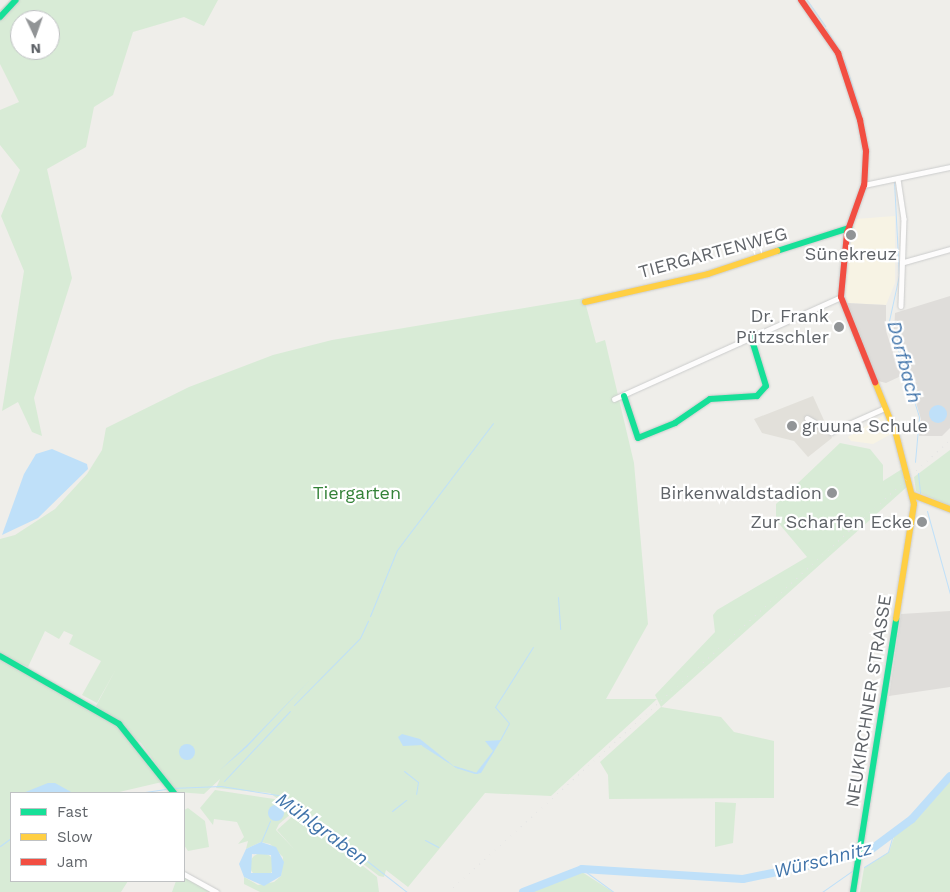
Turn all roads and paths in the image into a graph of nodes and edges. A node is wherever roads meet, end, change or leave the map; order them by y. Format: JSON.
{"nodes":[{"id":1,"x":16,"y":0,"type":"edge"},
{"id":2,"x":800,"y":0,"type":"edge"},
{"id":3,"x":0,"y":17,"type":"edge"},
{"id":4,"x":950,"y":167,"type":"edge"},
{"id":5,"x":898,"y":179,"type":"junction"},
{"id":6,"x":864,"y":185,"type":"junction"},
{"id":7,"x":849,"y":228,"type":"junction"},
{"id":8,"x":950,"y":249,"type":"edge"},
{"id":9,"x":904,"y":262,"type":"junction"},
{"id":10,"x":841,"y":297,"type":"junction"},
{"id":11,"x":585,"y":302,"type":"dead end"},
{"id":12,"x":901,"y":306,"type":"dead end"},
{"id":13,"x":751,"y":338,"type":"junction"},
{"id":14,"x":624,"y":396,"type":"junction"},
{"id":15,"x":614,"y":399,"type":"dead end"},
{"id":16,"x":885,"y":408,"type":"junction"},
{"id":17,"x":807,"y":418,"type":"dead end"},
{"id":18,"x":913,"y":495,"type":"junction"},
{"id":19,"x":928,"y":504,"type":"junction"},
{"id":20,"x":950,"y":508,"type":"edge"},
{"id":21,"x":914,"y":514,"type":"junction"},
{"id":22,"x":0,"y":656,"type":"edge"},
{"id":23,"x":172,"y":790,"type":"edge"},
{"id":24,"x":185,"y":875,"type":"edge"},
{"id":25,"x":216,"y":892,"type":"edge"},
{"id":26,"x":853,"y":892,"type":"edge"}],
"edges":[{"from":1,"to":3,"type":"street"},
{"from":2,"to":6,"type":"street"},
{"from":4,"to":5,"type":"street"},
{"from":5,"to":6,"type":"street"},
{"from":5,"to":9,"type":"street"},
{"from":6,"to":7,"type":"street"},
{"from":7,"to":10,"type":"street"},
{"from":7,"to":11,"type":"street","name":"TIERGARTENWEG"},
{"from":8,"to":9,"type":"street"},
{"from":9,"to":12,"type":"street"},
{"from":10,"to":13,"type":"street"},
{"from":10,"to":16,"type":"street","name":"NEUKIRCHNER STRASSE"},
{"from":13,"to":14,"type":"street"},
{"from":13,"to":14,"type":"street"},
{"from":14,"to":15,"type":"street"},
{"from":16,"to":17,"type":"street"},
{"from":16,"to":18,"type":"street","name":"NEUKIRCHNER STRASSE"},
{"from":18,"to":19,"type":"street"},
{"from":18,"to":21,"type":"street","name":"NEUKIRCHNER STRASSE"},
{"from":19,"to":20,"type":"street"},
{"from":19,"to":21,"type":"street"},
{"from":21,"to":26,"type":"street","name":"NEUKIRCHNER STRASSE"},
{"from":22,"to":23,"type":"street"},
{"from":24,"to":25,"type":"street"}]}
